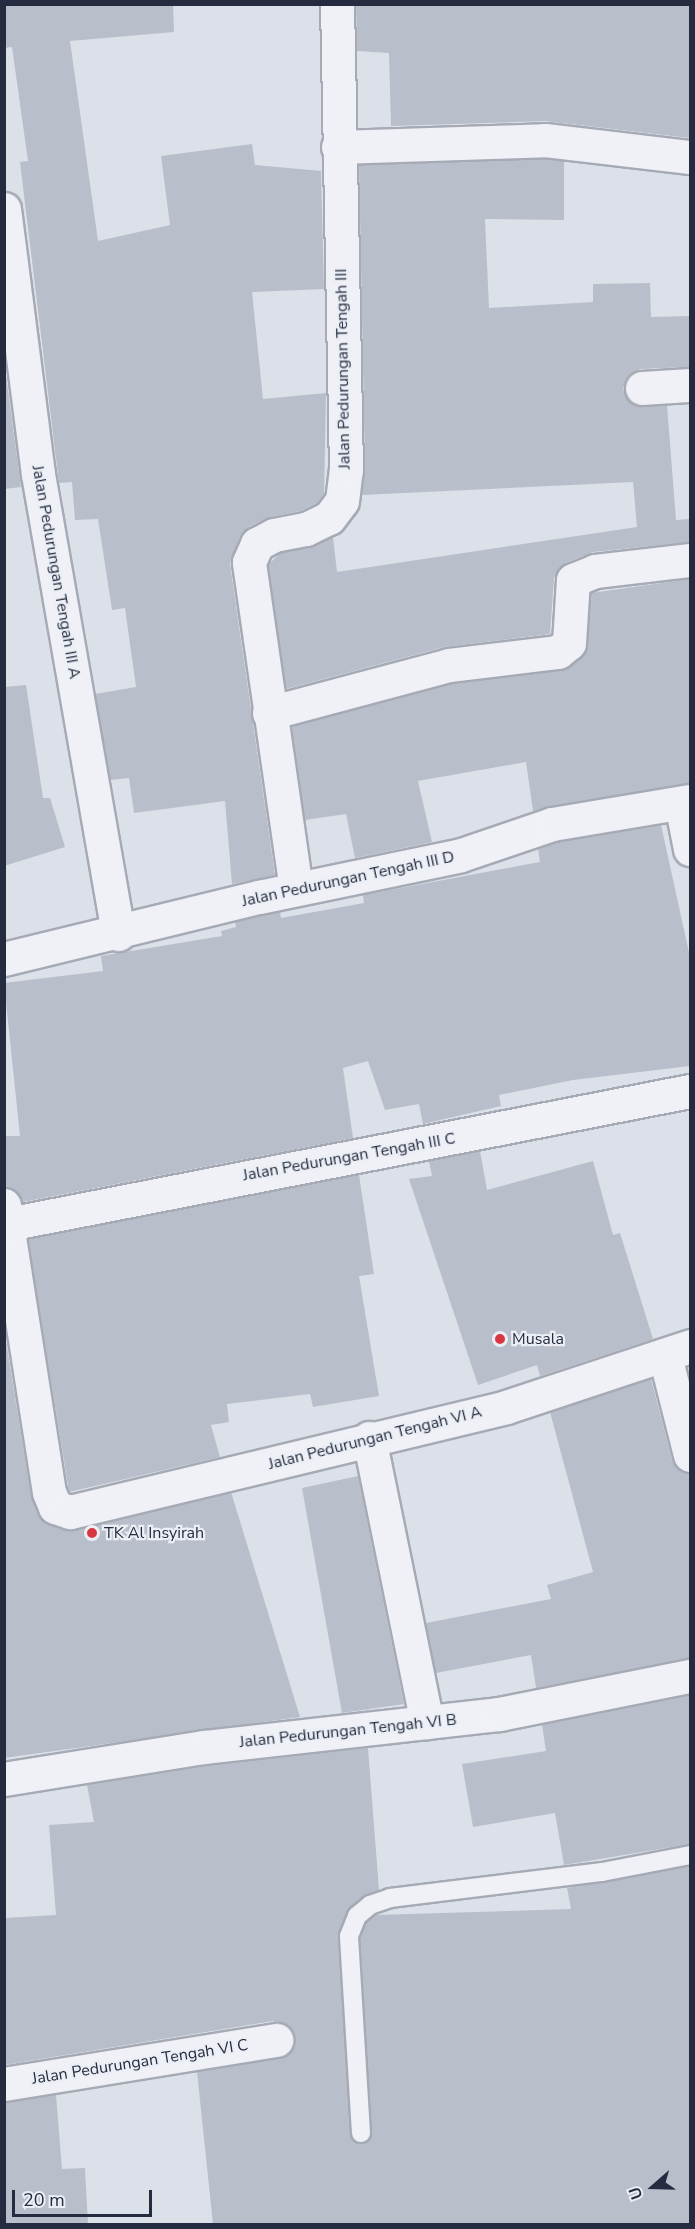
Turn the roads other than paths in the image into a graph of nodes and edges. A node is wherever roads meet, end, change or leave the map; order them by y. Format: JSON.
{"nodes":[{"id":1,"x":337,"y":4,"type":"edge"},
{"id":2,"x":338,"y":147,"type":"junction"},
{"id":3,"x":690,"y":157,"type":"edge"},
{"id":4,"x":4,"y":208,"type":"edge"},
{"id":5,"x":690,"y":385,"type":"edge"},
{"id":6,"x":642,"y":387,"type":"dead end"},
{"id":7,"x":690,"y":560,"type":"edge"},
{"id":8,"x":269,"y":713,"type":"junction"},
{"id":9,"x":686,"y":802,"type":"edge"},
{"id":10,"x":690,"y":849,"type":"edge"},
{"id":11,"x":296,"y":890,"type":"junction"},
{"id":12,"x":118,"y":934,"type":"junction"},
{"id":13,"x":4,"y":959,"type":"edge"},
{"id":14,"x":690,"y":1091,"type":"edge"},
{"id":15,"x":6,"y":1215,"type":"edge"},
{"id":16,"x":678,"y":1351,"type":"edge"},
{"id":17,"x":18,"y":1375,"type":"edge"},
{"id":18,"x":369,"y":1438,"type":"junction"},
{"id":19,"x":690,"y":1455,"type":"edge"},
{"id":20,"x":690,"y":1676,"type":"edge"},
{"id":21,"x":427,"y":1722,"type":"junction"},
{"id":22,"x":4,"y":1779,"type":"edge"},
{"id":23,"x":690,"y":1855,"type":"edge"},
{"id":24,"x":276,"y":2040,"type":"dead end"},
{"id":25,"x":4,"y":2084,"type":"edge"},
{"id":26,"x":361,"y":2133,"type":"dead end"}],
"edges":[{"from":1,"to":2,"type":"street","name":"Jalan Pedurungan Tengah III"},
{"from":2,"to":3,"type":"street"},
{"from":2,"to":8,"type":"street","name":"Jalan Pedurungan Tengah III"},
{"from":4,"to":12,"type":"street","name":"Jalan Pedurungan Tengah III A"},
{"from":5,"to":6,"type":"street"},
{"from":7,"to":8,"type":"street"},
{"from":8,"to":11,"type":"street","name":"Jalan Pedurungan Tengah III"},
{"from":9,"to":10,"type":"street"},
{"from":9,"to":11,"type":"street","name":"Jalan Pedurungan Tengah III D"},
{"from":11,"to":12,"type":"street","name":"Jalan Pedurungan Tengah III D"},
{"from":12,"to":13,"type":"street","name":"Jalan Pedurungan Tengah III D"},
{"from":14,"to":15,"type":"street","name":"Jalan Pedurungan Tengah III C"},
{"from":15,"to":17,"type":"street"},
{"from":16,"to":18,"type":"street","name":"Jalan Pedurungan Tengah VI A"},
{"from":16,"to":19,"type":"street"},
{"from":17,"to":18,"type":"street","name":"Jalan Pedurungan Tengah VI A"},
{"from":18,"to":21,"type":"street"},
{"from":20,"to":21,"type":"street","name":"Jalan Pedurungan Tengah VI B"},
{"from":21,"to":22,"type":"street","name":"Jalan Pedurungan Tengah VI B"},
{"from":23,"to":26,"type":"lane"},
{"from":24,"to":25,"type":"street","name":"Jalan Pedurungan Tengah VI C"}]}
